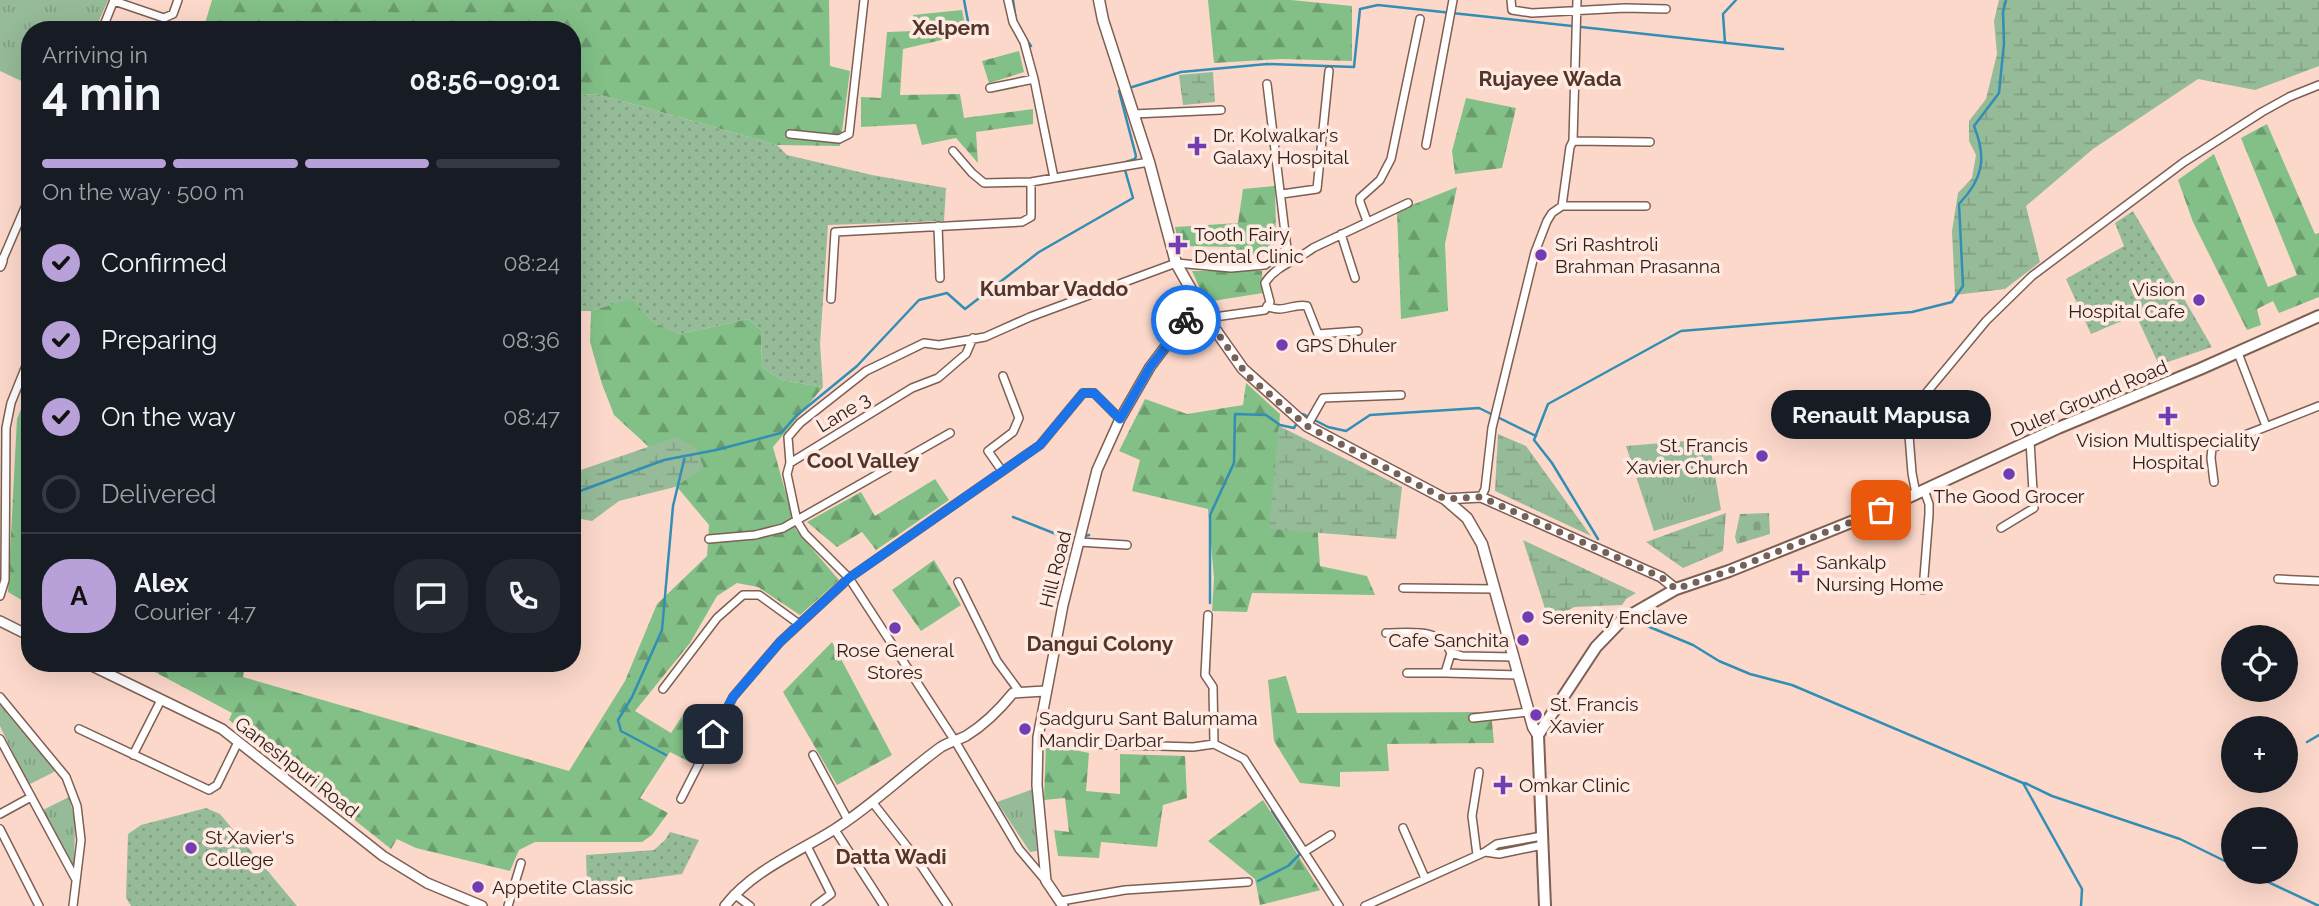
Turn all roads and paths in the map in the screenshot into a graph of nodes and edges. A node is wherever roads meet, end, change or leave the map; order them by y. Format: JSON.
{"nodes":[{"id":1,"x":177,"y":0,"type":"edge"},
{"id":2,"x":864,"y":0,"type":"edge"},
{"id":3,"x":1008,"y":0,"type":"edge"},
{"id":4,"x":1099,"y":0,"type":"edge"},
{"id":5,"x":1453,"y":0,"type":"edge"},
{"id":6,"x":1511,"y":0,"type":"edge"},
{"id":7,"x":1577,"y":0,"type":"edge"},
{"id":8,"x":114,"y":1,"type":"edge"},
{"id":9,"x":1666,"y":9,"type":"dead end"},
{"id":10,"x":1576,"y":11,"type":"junction"},
{"id":11,"x":1420,"y":19,"type":"dead end"},
{"id":12,"x":106,"y":21,"type":"edge"},
{"id":13,"x":1329,"y":71,"type":"dead end"},
{"id":14,"x":1034,"y":79,"type":"junction"},
{"id":15,"x":1267,"y":85,"type":"dead end"},
{"id":16,"x":2319,"y":85,"type":"edge"},
{"id":17,"x":990,"y":88,"type":"dead end"},
{"id":18,"x":1221,"y":110,"type":"dead end"},
{"id":19,"x":1133,"y":114,"type":"junction"},
{"id":20,"x":790,"y":134,"type":"dead end"},
{"id":21,"x":1573,"y":141,"type":"junction"},
{"id":22,"x":1650,"y":142,"type":"dead end"},
{"id":23,"x":1426,"y":145,"type":"dead end"},
{"id":24,"x":954,"y":152,"type":"dead end"},
{"id":25,"x":1149,"y":162,"type":"junction"},
{"id":26,"x":1054,"y":178,"type":"junction"},
{"id":27,"x":1031,"y":182,"type":"junction"},
{"id":28,"x":1282,"y":194,"type":"junction"},
{"id":29,"x":1408,"y":203,"type":"dead end"},
{"id":30,"x":1562,"y":206,"type":"junction"},
{"id":31,"x":1646,"y":206,"type":"dead end"},
{"id":32,"x":21,"y":216,"type":"edge"},
{"id":33,"x":1367,"y":222,"type":"junction"},
{"id":34,"x":937,"y":226,"type":"junction"},
{"id":35,"x":1341,"y":234,"type":"junction"},
{"id":36,"x":1,"y":262,"type":"edge"},
{"id":37,"x":1176,"y":262,"type":"junction"},
{"id":38,"x":940,"y":278,"type":"dead end"},
{"id":39,"x":1355,"y":278,"type":"dead end"},
{"id":40,"x":831,"y":299,"type":"dead end"},
{"id":41,"x":1267,"y":306,"type":"junction"},
{"id":42,"x":1204,"y":315,"type":"junction"},
{"id":43,"x":2319,"y":316,"type":"edge"},
{"id":44,"x":1358,"y":331,"type":"dead end"},
{"id":45,"x":973,"y":338,"type":"junction"},
{"id":46,"x":2238,"y":353,"type":"junction"},
{"id":47,"x":1003,"y":376,"type":"dead end"},
{"id":48,"x":21,"y":378,"type":"edge"},
{"id":49,"x":1401,"y":395,"type":"dead end"},
{"id":50,"x":2319,"y":406,"type":"edge"},
{"id":51,"x":1120,"y":419,"type":"junction"},
{"id":52,"x":1307,"y":426,"type":"junction"},
{"id":53,"x":2266,"y":426,"type":"junction"},
{"id":54,"x":950,"y":433,"type":"dead end"},
{"id":55,"x":2030,"y":441,"type":"junction"},
{"id":56,"x":790,"y":463,"type":"junction"},
{"id":57,"x":1002,"y":471,"type":"junction"},
{"id":58,"x":2214,"y":482,"type":"dead end"},
{"id":59,"x":1920,"y":492,"type":"junction"},
{"id":60,"x":1481,"y":497,"type":"junction"},
{"id":61,"x":1445,"y":499,"type":"junction"},
{"id":62,"x":797,"y":520,"type":"junction"},
{"id":63,"x":2000,"y":528,"type":"dead end"},
{"id":64,"x":709,"y":539,"type":"dead end"},
{"id":65,"x":1079,"y":542,"type":"junction"},
{"id":66,"x":1127,"y":545,"type":"dead end"},
{"id":67,"x":849,"y":578,"type":"junction"},
{"id":68,"x":2278,"y":579,"type":"dead end"},
{"id":69,"x":2319,"y":581,"type":"edge"},
{"id":70,"x":958,"y":582,"type":"dead end"},
{"id":71,"x":1403,"y":588,"type":"dead end"},
{"id":72,"x":1494,"y":589,"type":"junction"},
{"id":73,"x":1676,"y":589,"type":"junction"},
{"id":74,"x":1923,"y":590,"type":"dead end"},
{"id":75,"x":0,"y":596,"type":"edge"},
{"id":76,"x":1208,"y":615,"type":"dead end"},
{"id":77,"x":0,"y":621,"type":"edge"},
{"id":78,"x":799,"y":624,"type":"junction"},
{"id":79,"x":21,"y":632,"type":"edge"},
{"id":80,"x":1386,"y":633,"type":"dead end"},
{"id":81,"x":1451,"y":653,"type":"junction"},
{"id":82,"x":1514,"y":657,"type":"junction"},
{"id":83,"x":104,"y":672,"type":"edge"},
{"id":84,"x":1407,"y":673,"type":"dead end"},
{"id":85,"x":1445,"y":673,"type":"junction"},
{"id":86,"x":1519,"y":675,"type":"junction"},
{"id":87,"x":663,"y":689,"type":"dead end"},
{"id":88,"x":1019,"y":691,"type":"junction"},
{"id":89,"x":1045,"y":691,"type":"junction"},
{"id":90,"x":0,"y":697,"type":"edge"},
{"id":91,"x":161,"y":700,"type":"junction"},
{"id":92,"x":1528,"y":712,"type":"junction"},
{"id":93,"x":1473,"y":718,"type":"dead end"},
{"id":94,"x":79,"y":729,"type":"dead end"},
{"id":95,"x":1538,"y":735,"type":"junction"},
{"id":96,"x":0,"y":739,"type":"edge"},
{"id":97,"x":955,"y":741,"type":"junction"},
{"id":98,"x":238,"y":742,"type":"junction"},
{"id":99,"x":1090,"y":744,"type":"dead end"},
{"id":100,"x":1214,"y":744,"type":"junction"},
{"id":101,"x":133,"y":755,"type":"junction"},
{"id":102,"x":813,"y":755,"type":"dead end"},
{"id":103,"x":1479,"y":772,"type":"dead end"},
{"id":104,"x":31,"y":797,"type":"junction"},
{"id":105,"x":681,"y":799,"type":"dead end"},
{"id":106,"x":873,"y":803,"type":"junction"},
{"id":107,"x":0,"y":814,"type":"edge"},
{"id":108,"x":848,"y":820,"type":"junction"},
{"id":109,"x":1403,"y":828,"type":"dead end"},
{"id":110,"x":0,"y":829,"type":"edge"},
{"id":111,"x":835,"y":830,"type":"junction"},
{"id":112,"x":1331,"y":835,"type":"dead end"},
{"id":113,"x":1542,"y":840,"type":"junction"},
{"id":114,"x":807,"y":846,"type":"junction"},
{"id":115,"x":1304,"y":852,"type":"junction"},
{"id":116,"x":1481,"y":853,"type":"junction"},
{"id":117,"x":521,"y":863,"type":"dead end"},
{"id":118,"x":76,"y":878,"type":"junction"},
{"id":119,"x":1425,"y":878,"type":"junction"},
{"id":120,"x":1046,"y":881,"type":"junction"},
{"id":121,"x":1248,"y":882,"type":"dead end"},
{"id":122,"x":734,"y":894,"type":"junction"},
{"id":123,"x":1062,"y":904,"type":"edge"},
{"id":124,"x":39,"y":906,"type":"edge"},
{"id":125,"x":73,"y":906,"type":"edge"},
{"id":126,"x":482,"y":906,"type":"edge"},
{"id":127,"x":508,"y":906,"type":"edge"},
{"id":128,"x":725,"y":906,"type":"edge"},
{"id":129,"x":750,"y":906,"type":"edge"},
{"id":130,"x":815,"y":906,"type":"edge"},
{"id":131,"x":884,"y":906,"type":"edge"},
{"id":132,"x":948,"y":906,"type":"edge"},
{"id":133,"x":1339,"y":906,"type":"edge"},
{"id":134,"x":1365,"y":906,"type":"edge"},
{"id":135,"x":1545,"y":906,"type":"edge"}],
"edges":[{"from":1,"to":8,"type":"street"},
{"from":2,"to":20,"type":"street"},
{"from":3,"to":14,"type":"street"},
{"from":4,"to":19,"type":"main road"},
{"from":5,"to":23,"type":"street"},
{"from":6,"to":10,"type":"street"},
{"from":7,"to":10,"type":"street"},
{"from":8,"to":12,"type":"street"},
{"from":9,"to":10,"type":"street"},
{"from":10,"to":21,"type":"street"},
{"from":11,"to":33,"type":"street"},
{"from":13,"to":28,"type":"street"},
{"from":14,"to":17,"type":"street"},
{"from":14,"to":26,"type":"street"},
{"from":15,"to":28,"type":"street"},
{"from":16,"to":59,"type":"street"},
{"from":18,"to":19,"type":"street"},
{"from":19,"to":25,"type":"main road"},
{"from":21,"to":22,"type":"street"},
{"from":21,"to":30,"type":"street"},
{"from":24,"to":27,"type":"street"},
{"from":25,"to":26,"type":"street"},
{"from":25,"to":37,"type":"main road"},
{"from":26,"to":27,"type":"street"},
{"from":27,"to":34,"type":"street"},
{"from":28,"to":37,"type":"street"},
{"from":29,"to":33,"type":"street"},
{"from":30,"to":31,"type":"street"},
{"from":30,"to":60,"type":"street"},
{"from":32,"to":36,"type":"street"},
{"from":33,"to":35,"type":"street"},
{"from":34,"to":38,"type":"street"},
{"from":34,"to":40,"type":"street"},
{"from":35,"to":39,"type":"street"},
{"from":35,"to":41,"type":"street"},
{"from":37,"to":42,"type":"main road"},
{"from":37,"to":45,"type":"street"},
{"from":41,"to":42,"type":"street"},
{"from":41,"to":44,"type":"street"},
{"from":42,"to":51,"type":"street","name":"Hill Road"},
{"from":42,"to":52,"type":"main road"},
{"from":43,"to":46,"type":"main road","name":"Duler Ground Road"},
{"from":45,"to":56,"type":"street","name":"Lane 3"},
{"from":45,"to":56,"type":"street"},
{"from":46,"to":53,"type":"street"},
{"from":46,"to":55,"type":"main road","name":"Duler Ground Road"},
{"from":47,"to":57,"type":"street"},
{"from":48,"to":75,"type":"street"},
{"from":49,"to":52,"type":"street"},
{"from":50,"to":53,"type":"street"},
{"from":51,"to":57,"type":"street"},
{"from":51,"to":65,"type":"street","name":"Hill Road"},
{"from":52,"to":61,"type":"main road"},
{"from":53,"to":58,"type":"street"},
{"from":54,"to":62,"type":"street"},
{"from":55,"to":59,"type":"main road","name":"Duler Ground Road"},
{"from":55,"to":63,"type":"street"},
{"from":56,"to":62,"type":"street"},
{"from":57,"to":67,"type":"street"},
{"from":59,"to":73,"type":"main road","name":"Duler Ground Road"},
{"from":59,"to":74,"type":"street"},
{"from":60,"to":61,"type":"street"},
{"from":60,"to":73,"type":"street"},
{"from":61,"to":72,"type":"main road"},
{"from":62,"to":64,"type":"street"},
{"from":62,"to":67,"type":"street"},
{"from":65,"to":66,"type":"street"},
{"from":65,"to":89,"type":"street","name":"Hill Road"},
{"from":67,"to":78,"type":"street"},
{"from":67,"to":97,"type":"street"},
{"from":68,"to":69,"type":"street"},
{"from":70,"to":88,"type":"street"},
{"from":71,"to":72,"type":"street"},
{"from":72,"to":82,"type":"main road"},
{"from":73,"to":95,"type":"main road","name":"Duler Ground Road"},
{"from":76,"to":100,"type":"street"},
{"from":77,"to":79,"type":"street"},
{"from":78,"to":87,"type":"street"},
{"from":78,"to":105,"type":"street"},
{"from":80,"to":81,"type":"street"},
{"from":81,"to":82,"type":"street"},
{"from":81,"to":85,"type":"street"},
{"from":82,"to":86,"type":"main road"},
{"from":83,"to":91,"type":"street","name":"Ganeshpuri Road"},
{"from":84,"to":85,"type":"street"},
{"from":85,"to":86,"type":"street"},
{"from":86,"to":92,"type":"main road"},
{"from":88,"to":89,"type":"street"},
{"from":88,"to":97,"type":"street"},
{"from":89,"to":120,"type":"street","name":"Hill Road"},
{"from":90,"to":118,"type":"street"},
{"from":91,"to":98,"type":"street","name":"Ganeshpuri Road"},
{"from":91,"to":101,"type":"street"},
{"from":92,"to":93,"type":"street"},
{"from":92,"to":95,"type":"main road"},
{"from":94,"to":101,"type":"street"},
{"from":95,"to":113,"type":"main road"},
{"from":96,"to":104,"type":"street"},
{"from":97,"to":106,"type":"street"},
{"from":97,"to":120,"type":"street"},
{"from":98,"to":101,"type":"street"},
{"from":98,"to":126,"type":"street","name":"Ganeshpuri Road"},
{"from":99,"to":100,"type":"street"},
{"from":100,"to":115,"type":"street"},
{"from":102,"to":108,"type":"street"},
{"from":103,"to":116,"type":"street"},
{"from":104,"to":107,"type":"street"},
{"from":104,"to":118,"type":"street"},
{"from":106,"to":108,"type":"street"},
{"from":106,"to":132,"type":"street"},
{"from":108,"to":111,"type":"street"},
{"from":109,"to":119,"type":"street"},
{"from":110,"to":124,"type":"street"},
{"from":111,"to":114,"type":"street"},
{"from":111,"to":131,"type":"street"},
{"from":112,"to":115,"type":"street"},
{"from":113,"to":116,"type":"street"},
{"from":113,"to":135,"type":"main road"},
{"from":114,"to":122,"type":"street"},
{"from":114,"to":130,"type":"street"},
{"from":115,"to":133,"type":"street"},
{"from":116,"to":119,"type":"street"},
{"from":117,"to":127,"type":"street"},
{"from":118,"to":125,"type":"street"},
{"from":119,"to":134,"type":"street"},
{"from":120,"to":123,"type":"street"},
{"from":121,"to":123,"type":"street"},
{"from":122,"to":128,"type":"street"},
{"from":122,"to":129,"type":"street"}]}
